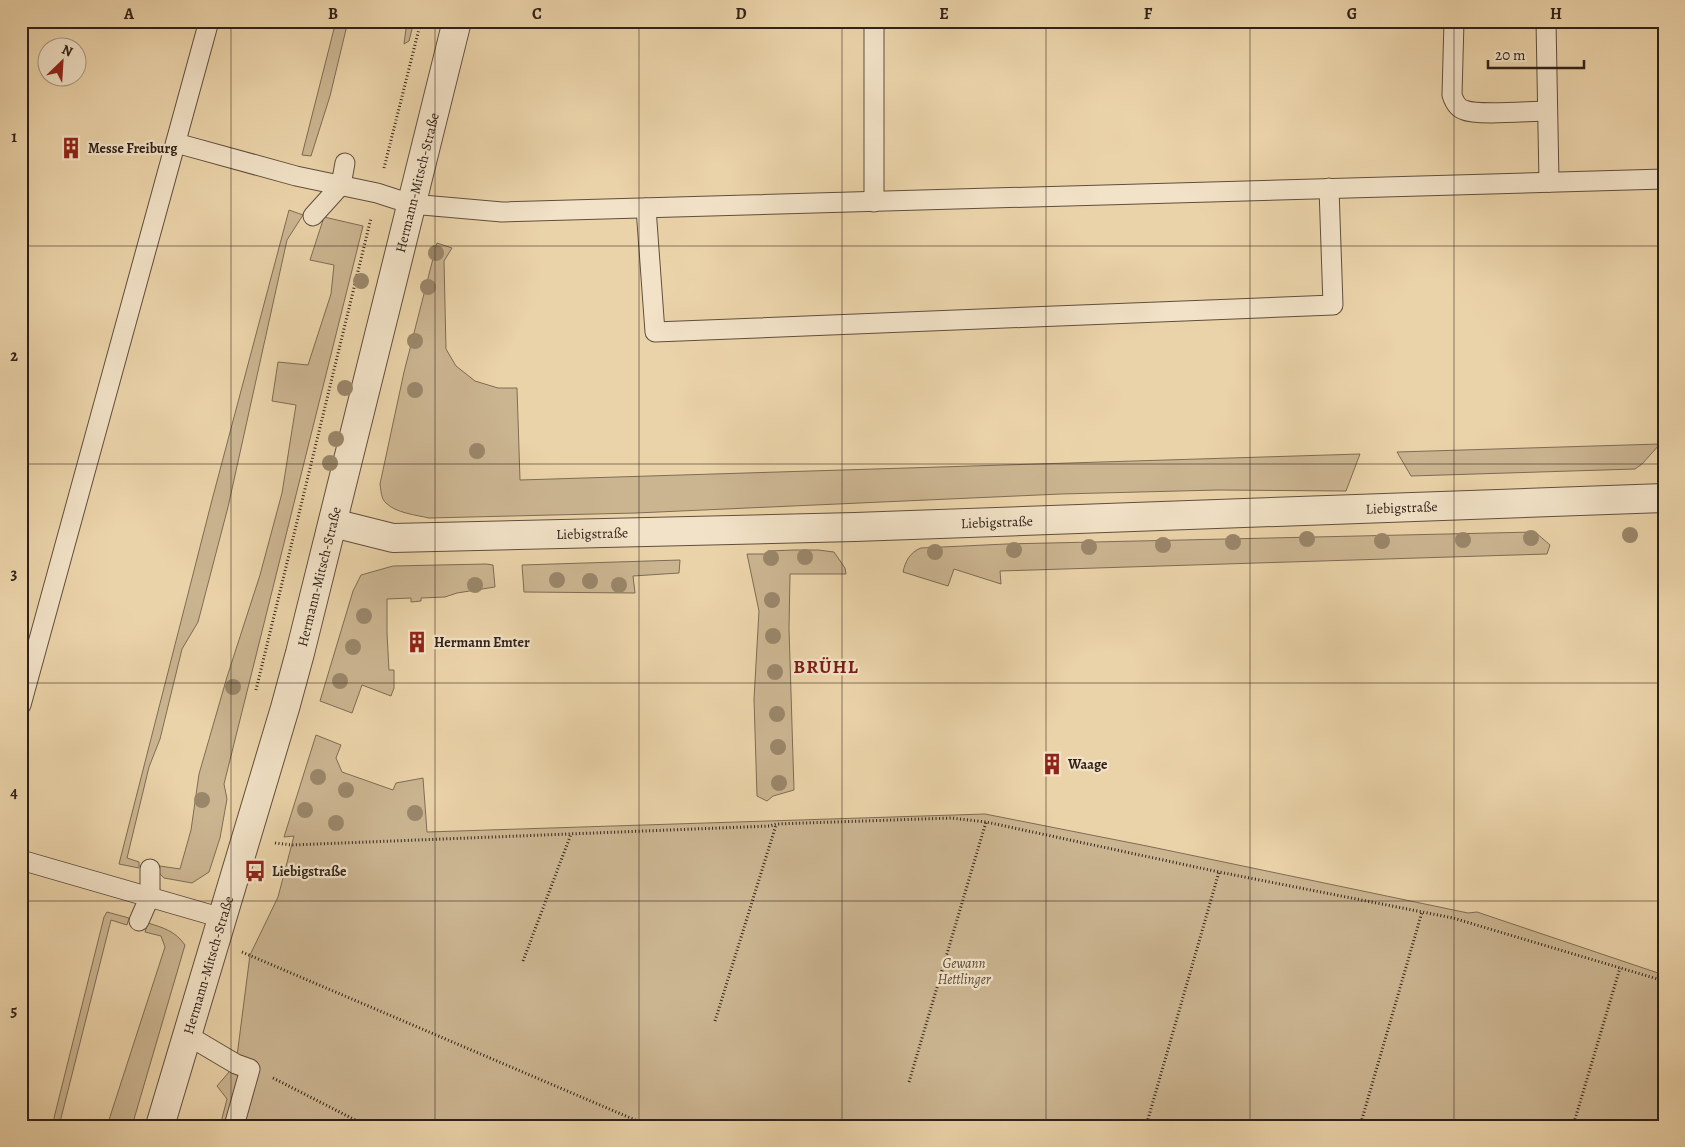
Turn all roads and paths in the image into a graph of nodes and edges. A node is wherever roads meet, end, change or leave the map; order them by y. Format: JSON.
{"nodes":[{"id":1,"x":209,"y":21,"type":"edge"},
{"id":2,"x":421,"y":21,"type":"edge"},
{"id":3,"x":666,"y":21,"type":"edge"},
{"id":4,"x":878,"y":21,"type":"edge"},
{"id":5,"x":1454,"y":21,"type":"edge"},
{"id":6,"x":1546,"y":21,"type":"edge"},
{"id":7,"x":456,"y":25,"type":"edge"},
{"id":8,"x":1547,"y":111,"type":"junction"},
{"id":9,"x":176,"y":143,"type":"junction"},
{"id":10,"x":345,"y":163,"type":"dead end"},
{"id":11,"x":1664,"y":179,"type":"edge"},
{"id":12,"x":1549,"y":182,"type":"junction"},
{"id":13,"x":341,"y":185,"type":"junction"},
{"id":14,"x":1329,"y":188,"type":"junction"},
{"id":15,"x":377,"y":194,"type":"junction"},
{"id":16,"x":874,"y":202,"type":"junction"},
{"id":17,"x":411,"y":204,"type":"junction"},
{"id":18,"x":646,"y":208,"type":"junction"},
{"id":19,"x":313,"y":216,"type":"dead end"},
{"id":20,"x":1664,"y":498,"type":"edge"},
{"id":21,"x":333,"y":523,"type":"junction"},
{"id":22,"x":268,"y":637,"type":"dead end"},
{"id":23,"x":21,"y":704,"type":"edge"},
{"id":24,"x":986,"y":822,"type":"junction"},
{"id":25,"x":776,"y":824,"type":"junction"},
{"id":26,"x":571,"y":834,"type":"junction"},
{"id":27,"x":246,"y":839,"type":"junction"},
{"id":28,"x":21,"y":860,"type":"edge"},
{"id":29,"x":150,"y":869,"type":"dead end"},
{"id":30,"x":1219,"y":872,"type":"junction"},
{"id":31,"x":150,"y":896,"type":"junction"},
{"id":32,"x":1422,"y":912,"type":"junction"},
{"id":33,"x":139,"y":921,"type":"dead end"},
{"id":34,"x":218,"y":930,"type":"junction"},
{"id":35,"x":532,"y":936,"type":"junction"},
{"id":36,"x":537,"y":938,"type":"dead end"},
{"id":37,"x":523,"y":961,"type":"dead end"},
{"id":38,"x":1620,"y":968,"type":"junction"},
{"id":39,"x":1664,"y":981,"type":"edge"},
{"id":40,"x":715,"y":1021,"type":"dead end"},
{"id":41,"x":187,"y":1035,"type":"junction"},
{"id":42,"x":250,"y":1069,"type":"junction"},
{"id":43,"x":909,"y":1082,"type":"dead end"},
{"id":44,"x":160,"y":1126,"type":"edge"},
{"id":45,"x":234,"y":1126,"type":"edge"},
{"id":46,"x":366,"y":1126,"type":"edge"},
{"id":47,"x":649,"y":1126,"type":"edge"},
{"id":48,"x":1146,"y":1126,"type":"edge"},
{"id":49,"x":1360,"y":1126,"type":"edge"},
{"id":50,"x":1573,"y":1126,"type":"edge"}],
"edges":[{"from":1,"to":9,"type":"lane"},
{"from":2,"to":15,"type":"path"},
{"from":3,"to":7,"type":"path"},
{"from":4,"to":16,"type":"lane"},
{"from":5,"to":8,"type":"lane"},
{"from":6,"to":8,"type":"lane"},
{"from":7,"to":17,"type":"street","name":"Hermann-Mitsch-Straße"},
{"from":8,"to":12,"type":"lane"},
{"from":9,"to":13,"type":"lane"},
{"from":9,"to":23,"type":"lane"},
{"from":10,"to":13,"type":"lane"},
{"from":11,"to":12,"type":"lane"},
{"from":12,"to":14,"type":"lane"},
{"from":13,"to":15,"type":"lane"},
{"from":13,"to":19,"type":"lane"},
{"from":14,"to":16,"type":"lane"},
{"from":14,"to":18,"type":"lane"},
{"from":15,"to":17,"type":"lane"},
{"from":15,"to":22,"type":"path"},
{"from":16,"to":18,"type":"lane"},
{"from":17,"to":18,"type":"lane"},
{"from":17,"to":21,"type":"street","name":"Hermann-Mitsch-Straße"},
{"from":20,"to":21,"type":"street","name":"Liebigstraße"},
{"from":21,"to":27,"type":"street","name":"Hermann-Mitsch-Straße"},
{"from":24,"to":25,"type":"path"},
{"from":24,"to":30,"type":"path"},
{"from":24,"to":43,"type":"path"},
{"from":25,"to":26,"type":"path"},
{"from":25,"to":40,"type":"path"},
{"from":26,"to":27,"type":"path"},
{"from":26,"to":35,"type":"path"},
{"from":27,"to":34,"type":"street","name":"Hermann-Mitsch-Straße"},
{"from":28,"to":31,"type":"lane"},
{"from":29,"to":31,"type":"lane"},
{"from":30,"to":32,"type":"path"},
{"from":30,"to":48,"type":"path"},
{"from":31,"to":33,"type":"lane"},
{"from":31,"to":34,"type":"lane"},
{"from":32,"to":38,"type":"path"},
{"from":32,"to":49,"type":"path"},
{"from":34,"to":41,"type":"street","name":"Hermann-Mitsch-Straße"},
{"from":34,"to":47,"type":"path"},
{"from":35,"to":36,"type":"path"},
{"from":35,"to":37,"type":"path"},
{"from":38,"to":39,"type":"path"},
{"from":38,"to":50,"type":"path"},
{"from":41,"to":42,"type":"lane"},
{"from":41,"to":44,"type":"street","name":"Hermann-Mitsch-Straße"},
{"from":42,"to":45,"type":"lane"},
{"from":42,"to":46,"type":"path"}]}
